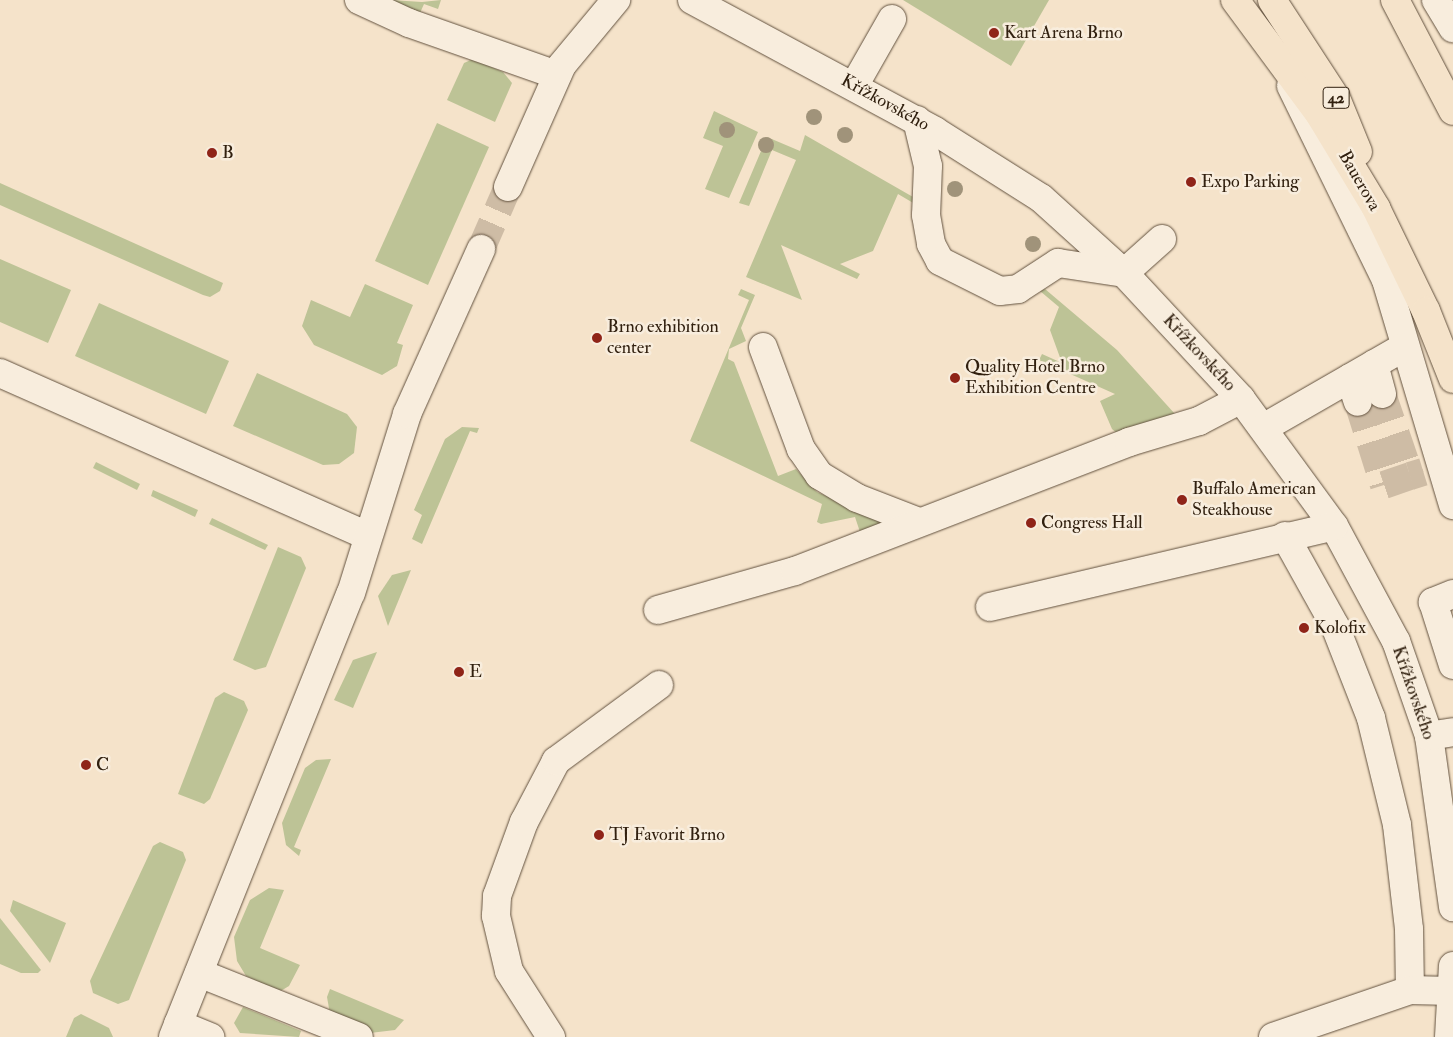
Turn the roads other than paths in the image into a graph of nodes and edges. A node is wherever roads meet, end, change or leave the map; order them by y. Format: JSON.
{"nodes":[{"id":1,"x":359,"y":0,"type":"edge"},
{"id":2,"x":616,"y":0,"type":"edge"},
{"id":3,"x":692,"y":0,"type":"edge"},
{"id":4,"x":1235,"y":0,"type":"edge"},
{"id":5,"x":1272,"y":0,"type":"edge"},
{"id":6,"x":1395,"y":0,"type":"edge"},
{"id":7,"x":1436,"y":0,"type":"edge"},
{"id":8,"x":726,"y":9,"type":"edge"},
{"id":9,"x":892,"y":19,"type":"dead end"},
{"id":10,"x":1453,"y":28,"type":"edge"},
{"id":11,"x":1274,"y":48,"type":"junction"},
{"id":12,"x":557,"y":75,"type":"junction"},
{"id":13,"x":854,"y":86,"type":"junction"},
{"id":14,"x":1453,"y":111,"type":"edge"},
{"id":15,"x":917,"y":120,"type":"junction"},
{"id":16,"x":508,"y":187,"type":"tunnel mouth"},
{"id":17,"x":1376,"y":208,"type":"junction"},
{"id":18,"x":1162,"y":239,"type":"dead end"},
{"id":19,"x":481,"y":248,"type":"tunnel mouth"},
{"id":20,"x":1124,"y":273,"type":"junction"},
{"id":21,"x":763,"y":347,"type":"dead end"},
{"id":22,"x":1404,"y":347,"type":"junction"},
{"id":23,"x":0,"y":373,"type":"edge"},
{"id":24,"x":1453,"y":379,"type":"edge"},
{"id":25,"x":1242,"y":399,"type":"junction"},
{"id":26,"x":1265,"y":428,"type":"junction"},
{"id":27,"x":1453,"y":505,"type":"edge"},
{"id":28,"x":916,"y":521,"type":"junction"},
{"id":29,"x":1334,"y":526,"type":"junction"},
{"id":30,"x":368,"y":536,"type":"junction"},
{"id":31,"x":1285,"y":536,"type":"junction"},
{"id":32,"x":1453,"y":594,"type":"edge"},
{"id":33,"x":990,"y":608,"type":"dead end"},
{"id":34,"x":658,"y":610,"type":"dead end"},
{"id":35,"x":1453,"y":665,"type":"edge"},
{"id":36,"x":659,"y":685,"type":"dead end"},
{"id":37,"x":1441,"y":734,"type":"edge"},
{"id":38,"x":1453,"y":907,"type":"edge"},
{"id":39,"x":199,"y":973,"type":"junction"},
{"id":40,"x":1452,"y":978,"type":"edge"},
{"id":41,"x":1410,"y":990,"type":"junction"},
{"id":42,"x":176,"y":1031,"type":"edge"},
{"id":43,"x":210,"y":1037,"type":"edge"},
{"id":44,"x":359,"y":1037,"type":"edge"},
{"id":45,"x":551,"y":1037,"type":"edge"},
{"id":46,"x":1273,"y":1037,"type":"edge"},
{"id":47,"x":1449,"y":1037,"type":"edge"}],
"edges":[{"from":1,"to":12,"type":"street"},
{"from":2,"to":12,"type":"street"},
{"from":3,"to":8,"type":"street","name":"Křížkovského"},
{"from":4,"to":11,"type":"highway","name":"Bauerova","number":"42"},
{"from":5,"to":17,"type":"highway","number":"42"},
{"from":6,"to":14,"type":"highway"},
{"from":7,"to":10,"type":"street"},
{"from":8,"to":13,"type":"street","name":"Křížkovského"},
{"from":9,"to":13,"type":"street"},
{"from":11,"to":17,"type":"highway","name":"Bauerova","number":"42"},
{"from":11,"to":22,"type":"street"},
{"from":12,"to":16,"type":"street"},
{"from":13,"to":15,"type":"street","name":"Křížkovského"},
{"from":15,"to":20,"type":"street","name":"Křížkovského"},
{"from":15,"to":20,"type":"street"},
{"from":17,"to":24,"type":"highway","name":"Bauerova","number":"42"},
{"from":18,"to":20,"type":"street"},
{"from":19,"to":30,"type":"street"},
{"from":20,"to":25,"type":"street","name":"Křížkovského"},
{"from":21,"to":28,"type":"street"},
{"from":22,"to":26,"type":"street"},
{"from":22,"to":27,"type":"street"},
{"from":23,"to":30,"type":"street"},
{"from":25,"to":26,"type":"street","name":"Křížkovského"},
{"from":25,"to":28,"type":"street"},
{"from":26,"to":29,"type":"street","name":"Křížkovského"},
{"from":28,"to":34,"type":"street"},
{"from":29,"to":31,"type":"street"},
{"from":29,"to":37,"type":"street","name":"Křížkovského"},
{"from":30,"to":39,"type":"street"},
{"from":31,"to":33,"type":"street"},
{"from":31,"to":41,"type":"street"},
{"from":32,"to":35,"type":"street"},
{"from":36,"to":45,"type":"street"},
{"from":37,"to":38,"type":"street","name":"Křížkovského"},
{"from":39,"to":42,"type":"street"},
{"from":39,"to":44,"type":"street"},
{"from":40,"to":41,"type":"street"},
{"from":40,"to":47,"type":"street"},
{"from":41,"to":46,"type":"street"},
{"from":42,"to":43,"type":"street"}]}
